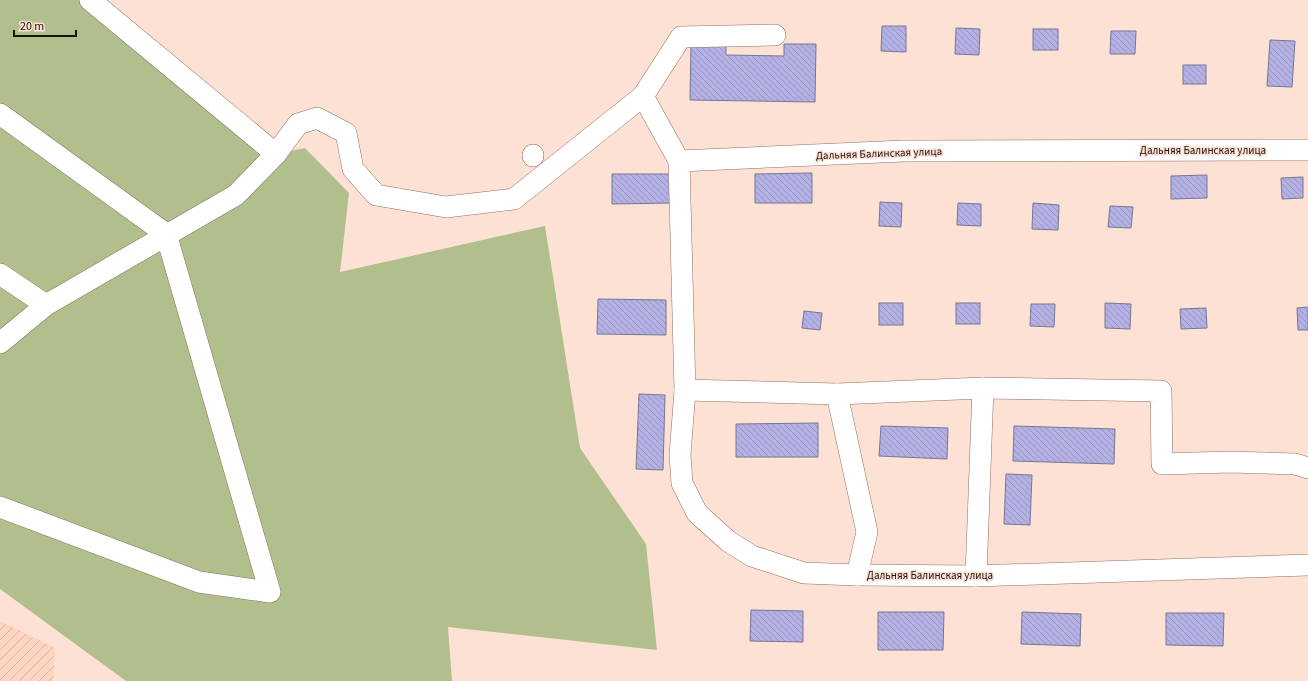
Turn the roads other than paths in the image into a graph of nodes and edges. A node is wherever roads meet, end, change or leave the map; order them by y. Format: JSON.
{"nodes":[{"id":1,"x":90,"y":0,"type":"edge"},
{"id":2,"x":775,"y":35,"type":"dead end"},
{"id":3,"x":643,"y":96,"type":"junction"},
{"id":4,"x":0,"y":114,"type":"edge"},
{"id":5,"x":1308,"y":150,"type":"edge"},
{"id":6,"x":276,"y":154,"type":"junction"},
{"id":7,"x":679,"y":161,"type":"junction"},
{"id":8,"x":166,"y":234,"type":"junction"},
{"id":9,"x":0,"y":274,"type":"edge"},
{"id":10,"x":46,"y":305,"type":"junction"},
{"id":11,"x":0,"y":343,"type":"edge"},
{"id":12,"x":983,"y":388,"type":"junction"},
{"id":13,"x":685,"y":390,"type":"junction"},
{"id":14,"x":837,"y":394,"type":"junction"},
{"id":15,"x":1308,"y":468,"type":"edge"},
{"id":16,"x":0,"y":507,"type":"edge"},
{"id":17,"x":1308,"y":565,"type":"edge"},
{"id":18,"x":857,"y":575,"type":"junction"},
{"id":19,"x":976,"y":576,"type":"junction"}],
"edges":[{"from":1,"to":6,"type":"street"},
{"from":2,"to":3,"type":"street"},
{"from":3,"to":6,"type":"street"},
{"from":3,"to":7,"type":"street"},
{"from":4,"to":8,"type":"street"},
{"from":5,"to":7,"type":"street","name":"Дальняя Балинская улица"},
{"from":6,"to":8,"type":"street"},
{"from":7,"to":13,"type":"street","name":"Дальняя Балинская улица"},
{"from":8,"to":10,"type":"street"},
{"from":8,"to":16,"type":"street"},
{"from":9,"to":10,"type":"street"},
{"from":10,"to":11,"type":"street"},
{"from":12,"to":14,"type":"street"},
{"from":12,"to":15,"type":"street"},
{"from":12,"to":19,"type":"street"},
{"from":13,"to":14,"type":"street"},
{"from":13,"to":18,"type":"street","name":"Дальняя Балинская улица"},
{"from":14,"to":18,"type":"street"},
{"from":17,"to":19,"type":"street","name":"Дальняя Балинская улица"},
{"from":18,"to":19,"type":"street","name":"Дальняя Балинская улица"}]}
